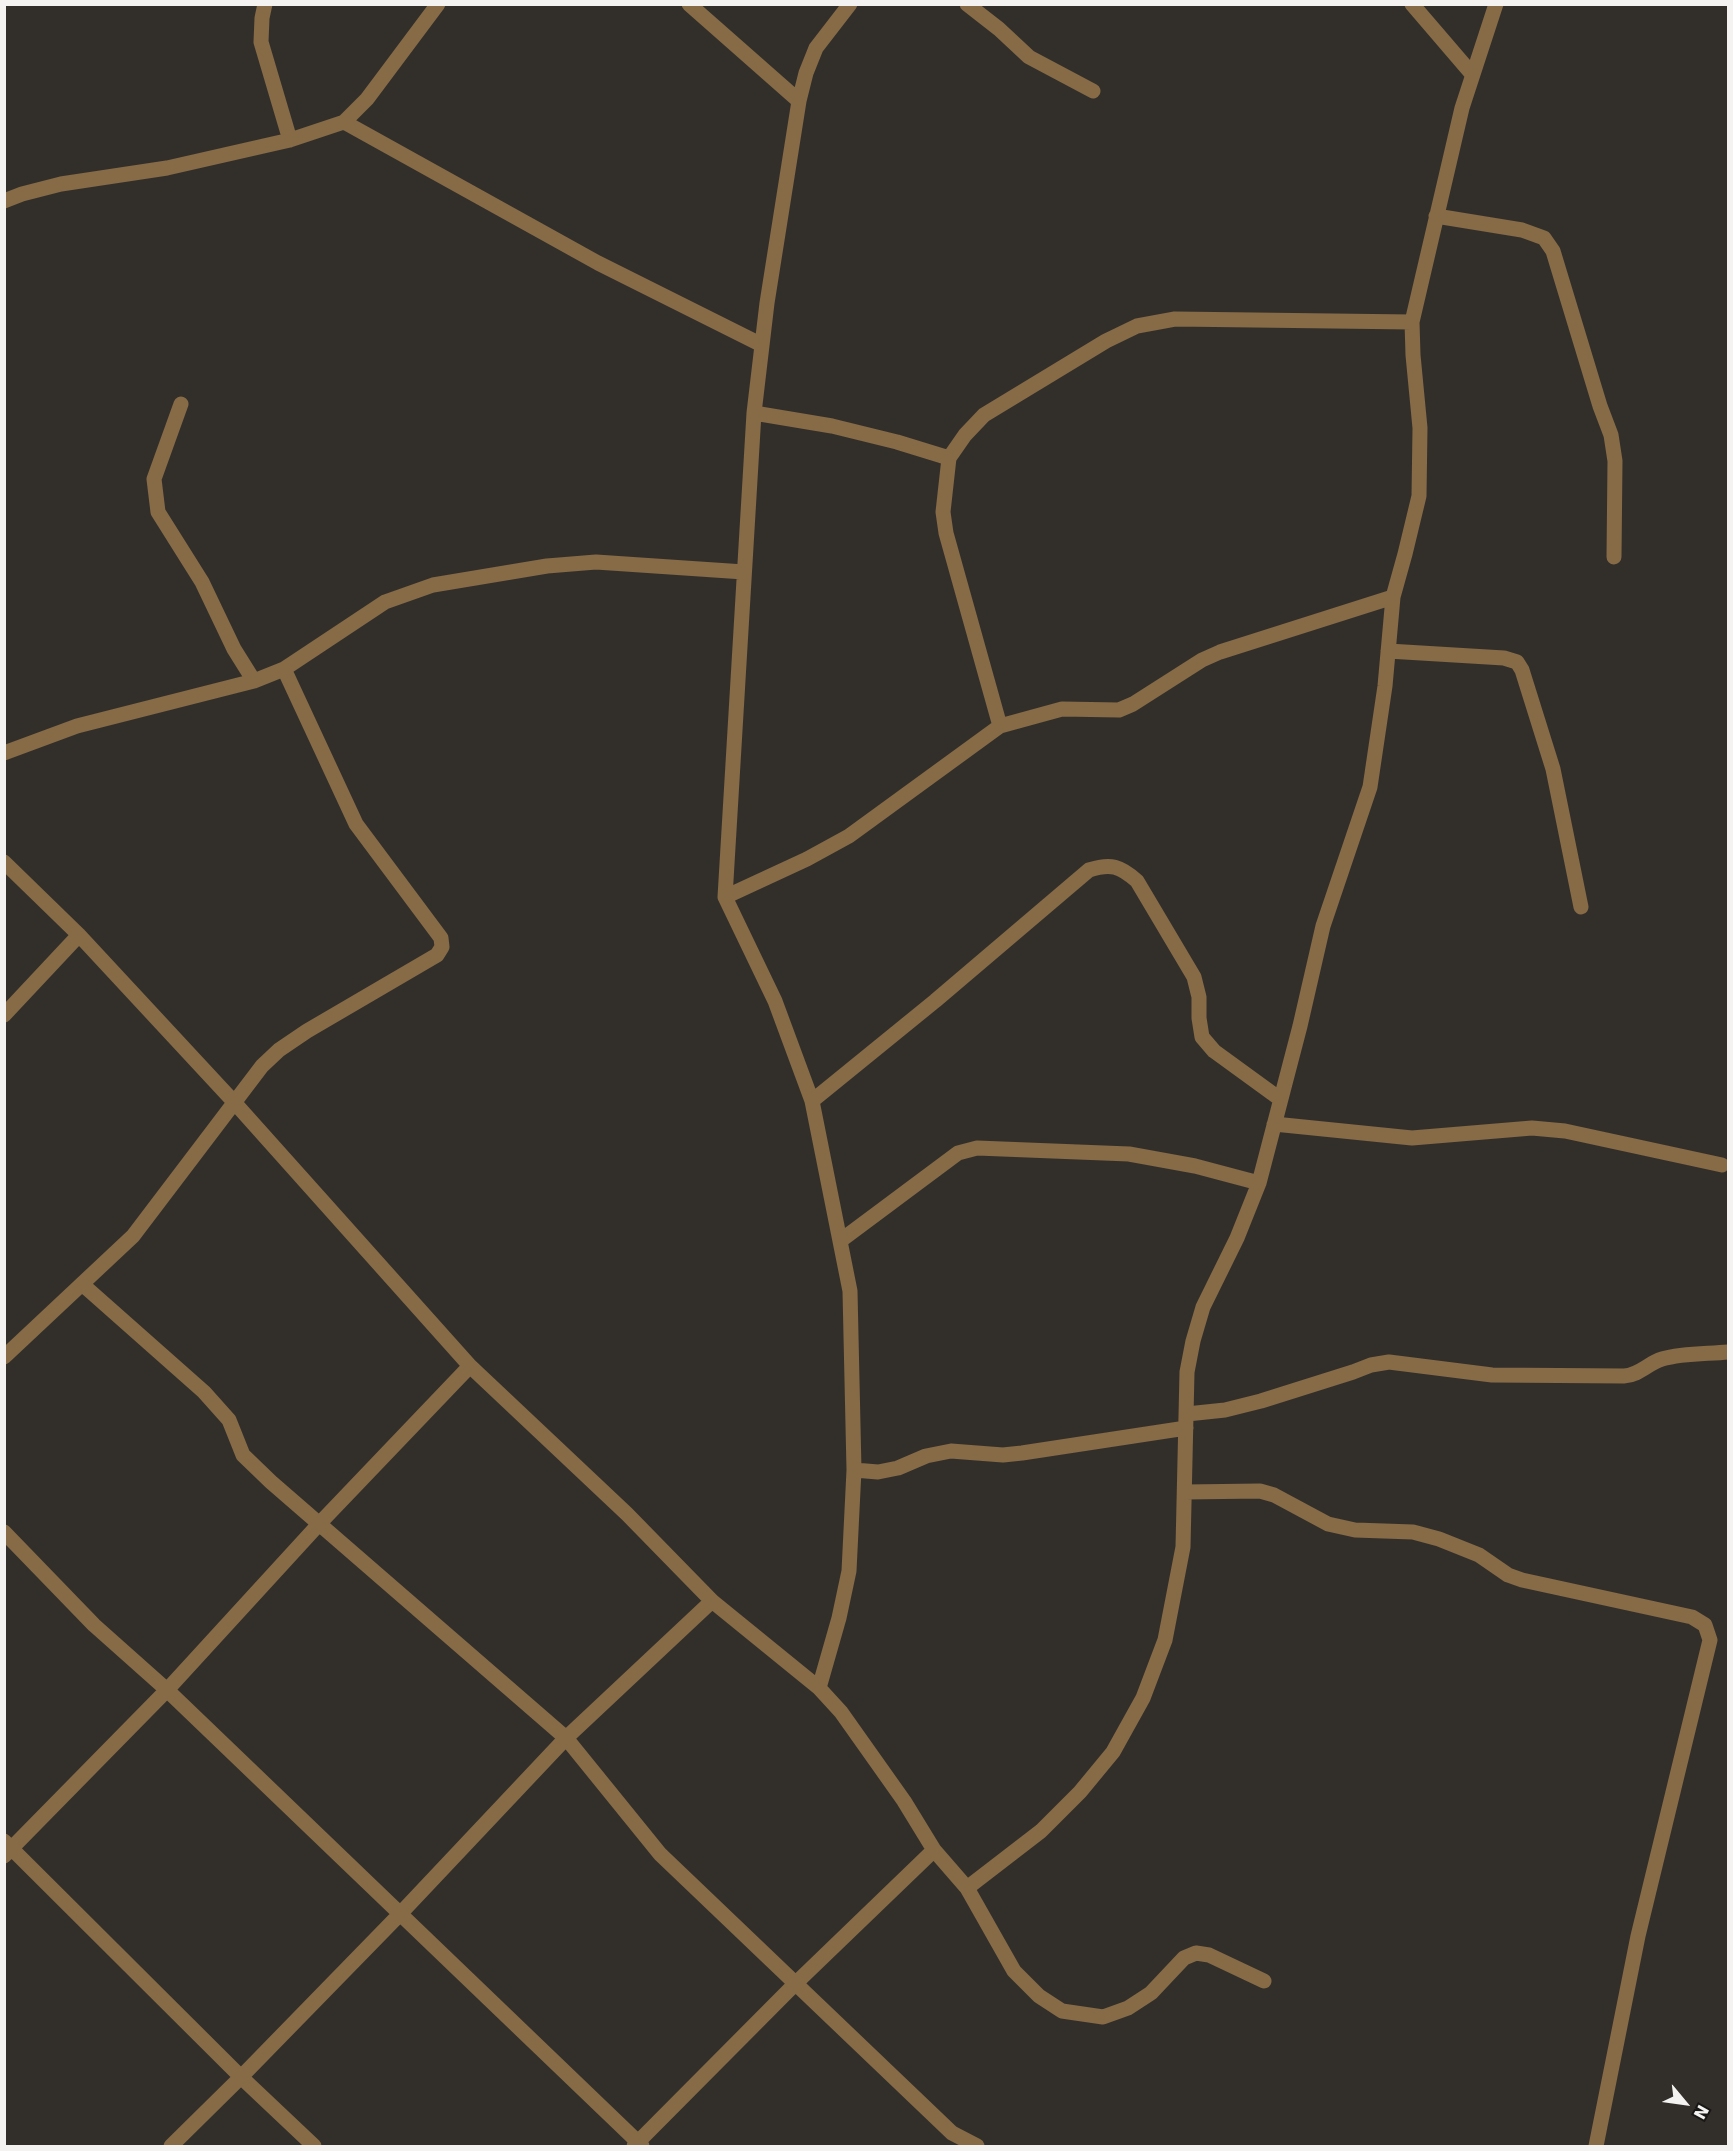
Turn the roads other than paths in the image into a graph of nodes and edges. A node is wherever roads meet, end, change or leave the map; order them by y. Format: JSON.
{"nodes":[{"id":1,"x":265,"y":4,"type":"edge"},
{"id":2,"x":438,"y":4,"type":"edge"},
{"id":3,"x":689,"y":4,"type":"edge"},
{"id":4,"x":850,"y":4,"type":"edge"},
{"id":5,"x":967,"y":4,"type":"edge"},
{"id":6,"x":1412,"y":4,"type":"edge"},
{"id":7,"x":1496,"y":4,"type":"edge"},
{"id":8,"x":1472,"y":74,"type":"junction"},
{"id":9,"x":1093,"y":91,"type":"dead end"},
{"id":10,"x":799,"y":101,"type":"junction"},
{"id":11,"x":344,"y":122,"type":"junction"},
{"id":12,"x":290,"y":140,"type":"junction"},
{"id":13,"x":4,"y":201,"type":"edge"},
{"id":14,"x":1436,"y":216,"type":"junction"},
{"id":15,"x":1412,"y":322,"type":"junction"},
{"id":16,"x":762,"y":345,"type":"junction"},
{"id":17,"x":181,"y":404,"type":"dead end"},
{"id":18,"x":754,"y":413,"type":"junction"},
{"id":19,"x":949,"y":458,"type":"junction"},
{"id":20,"x":1614,"y":557,"type":"dead end"},
{"id":21,"x":744,"y":572,"type":"junction"},
{"id":22,"x":1393,"y":597,"type":"junction"},
{"id":23,"x":1388,"y":651,"type":"junction"},
{"id":24,"x":284,"y":669,"type":"junction"},
{"id":25,"x":254,"y":681,"type":"junction"},
{"id":26,"x":1000,"y":726,"type":"junction"},
{"id":27,"x":4,"y":753,"type":"edge"},
{"id":28,"x":4,"y":862,"type":"edge"},
{"id":29,"x":725,"y":897,"type":"junction"},
{"id":30,"x":1581,"y":907,"type":"dead end"},
{"id":31,"x":80,"y":935,"type":"junction"},
{"id":32,"x":4,"y":1015,"type":"edge"},
{"id":33,"x":1280,"y":1099,"type":"junction"},
{"id":34,"x":812,"y":1101,"type":"junction"},
{"id":35,"x":234,"y":1102,"type":"junction"},
{"id":36,"x":1274,"y":1124,"type":"junction"},
{"id":37,"x":1722,"y":1165,"type":"dead end"},
{"id":38,"x":1259,"y":1183,"type":"junction"},
{"id":39,"x":840,"y":1241,"type":"junction"},
{"id":40,"x":82,"y":1284,"type":"junction"},
{"id":41,"x":1728,"y":1352,"type":"edge"},
{"id":42,"x":4,"y":1357,"type":"edge"},
{"id":43,"x":470,"y":1366,"type":"junction"},
{"id":44,"x":1186,"y":1421,"type":"junction"},
{"id":45,"x":854,"y":1470,"type":"junction"},
{"id":46,"x":1185,"y":1492,"type":"junction"},
{"id":47,"x":320,"y":1524,"type":"junction"},
{"id":48,"x":4,"y":1532,"type":"edge"},
{"id":49,"x":712,"y":1601,"type":"junction"},
{"id":50,"x":819,"y":1688,"type":"junction"},
{"id":51,"x":167,"y":1690,"type":"junction"},
{"id":52,"x":566,"y":1738,"type":"junction"},
{"id":53,"x":7,"y":1848,"type":"edge"},
{"id":54,"x":934,"y":1850,"type":"junction"},
{"id":55,"x":967,"y":1888,"type":"junction"},
{"id":56,"x":400,"y":1914,"type":"junction"},
{"id":57,"x":1263,"y":1982,"type":"dead end"},
{"id":58,"x":796,"y":1983,"type":"junction"},
{"id":59,"x":241,"y":2077,"type":"junction"},
{"id":60,"x":638,"y":2145,"type":"edge"},
{"id":61,"x":171,"y":2146,"type":"edge"},
{"id":62,"x":314,"y":2146,"type":"edge"},
{"id":63,"x":977,"y":2146,"type":"edge"},
{"id":64,"x":1596,"y":2146,"type":"edge"}],
"edges":[{"from":1,"to":12,"type":"street"},
{"from":2,"to":11,"type":"street"},
{"from":3,"to":10,"type":"street"},
{"from":4,"to":10,"type":"street"},
{"from":5,"to":9,"type":"street"},
{"from":6,"to":8,"type":"street"},
{"from":7,"to":8,"type":"street"},
{"from":8,"to":14,"type":"street"},
{"from":10,"to":16,"type":"street"},
{"from":11,"to":12,"type":"street"},
{"from":11,"to":16,"type":"street"},
{"from":12,"to":13,"type":"street"},
{"from":14,"to":15,"type":"street"},
{"from":14,"to":20,"type":"street"},
{"from":15,"to":19,"type":"street"},
{"from":15,"to":22,"type":"street"},
{"from":16,"to":18,"type":"street"},
{"from":17,"to":25,"type":"street"},
{"from":18,"to":19,"type":"street"},
{"from":18,"to":21,"type":"street"},
{"from":19,"to":26,"type":"street"},
{"from":21,"to":24,"type":"street"},
{"from":21,"to":29,"type":"street"},
{"from":22,"to":23,"type":"street"},
{"from":22,"to":26,"type":"street"},
{"from":23,"to":30,"type":"street"},
{"from":23,"to":33,"type":"street"},
{"from":24,"to":25,"type":"street"},
{"from":24,"to":35,"type":"street"},
{"from":25,"to":27,"type":"street"},
{"from":26,"to":29,"type":"street"},
{"from":28,"to":31,"type":"street"},
{"from":29,"to":34,"type":"street"},
{"from":31,"to":32,"type":"street"},
{"from":31,"to":35,"type":"street"},
{"from":33,"to":34,"type":"street"},
{"from":33,"to":36,"type":"street"},
{"from":34,"to":39,"type":"street"},
{"from":35,"to":40,"type":"street"},
{"from":35,"to":43,"type":"street"},
{"from":36,"to":37,"type":"street"},
{"from":36,"to":38,"type":"street"},
{"from":38,"to":39,"type":"street"},
{"from":38,"to":44,"type":"street"},
{"from":39,"to":45,"type":"street"},
{"from":40,"to":42,"type":"street"},
{"from":40,"to":47,"type":"street"},
{"from":41,"to":44,"type":"street"},
{"from":43,"to":47,"type":"street"},
{"from":43,"to":49,"type":"street"},
{"from":44,"to":45,"type":"street"},
{"from":44,"to":46,"type":"street"},
{"from":45,"to":50,"type":"street"},
{"from":46,"to":55,"type":"street"},
{"from":46,"to":64,"type":"street"},
{"from":47,"to":51,"type":"street"},
{"from":47,"to":52,"type":"street"},
{"from":48,"to":51,"type":"street"},
{"from":49,"to":50,"type":"street"},
{"from":49,"to":52,"type":"street"},
{"from":50,"to":54,"type":"street"},
{"from":51,"to":53,"type":"street"},
{"from":51,"to":56,"type":"street"},
{"from":52,"to":56,"type":"street"},
{"from":52,"to":58,"type":"street"},
{"from":53,"to":59,"type":"street"},
{"from":54,"to":55,"type":"street"},
{"from":54,"to":58,"type":"street"},
{"from":55,"to":57,"type":"street"},
{"from":56,"to":59,"type":"street"},
{"from":56,"to":60,"type":"street"},
{"from":58,"to":60,"type":"street"},
{"from":58,"to":63,"type":"street"},
{"from":59,"to":61,"type":"street"},
{"from":59,"to":62,"type":"street"}]}
